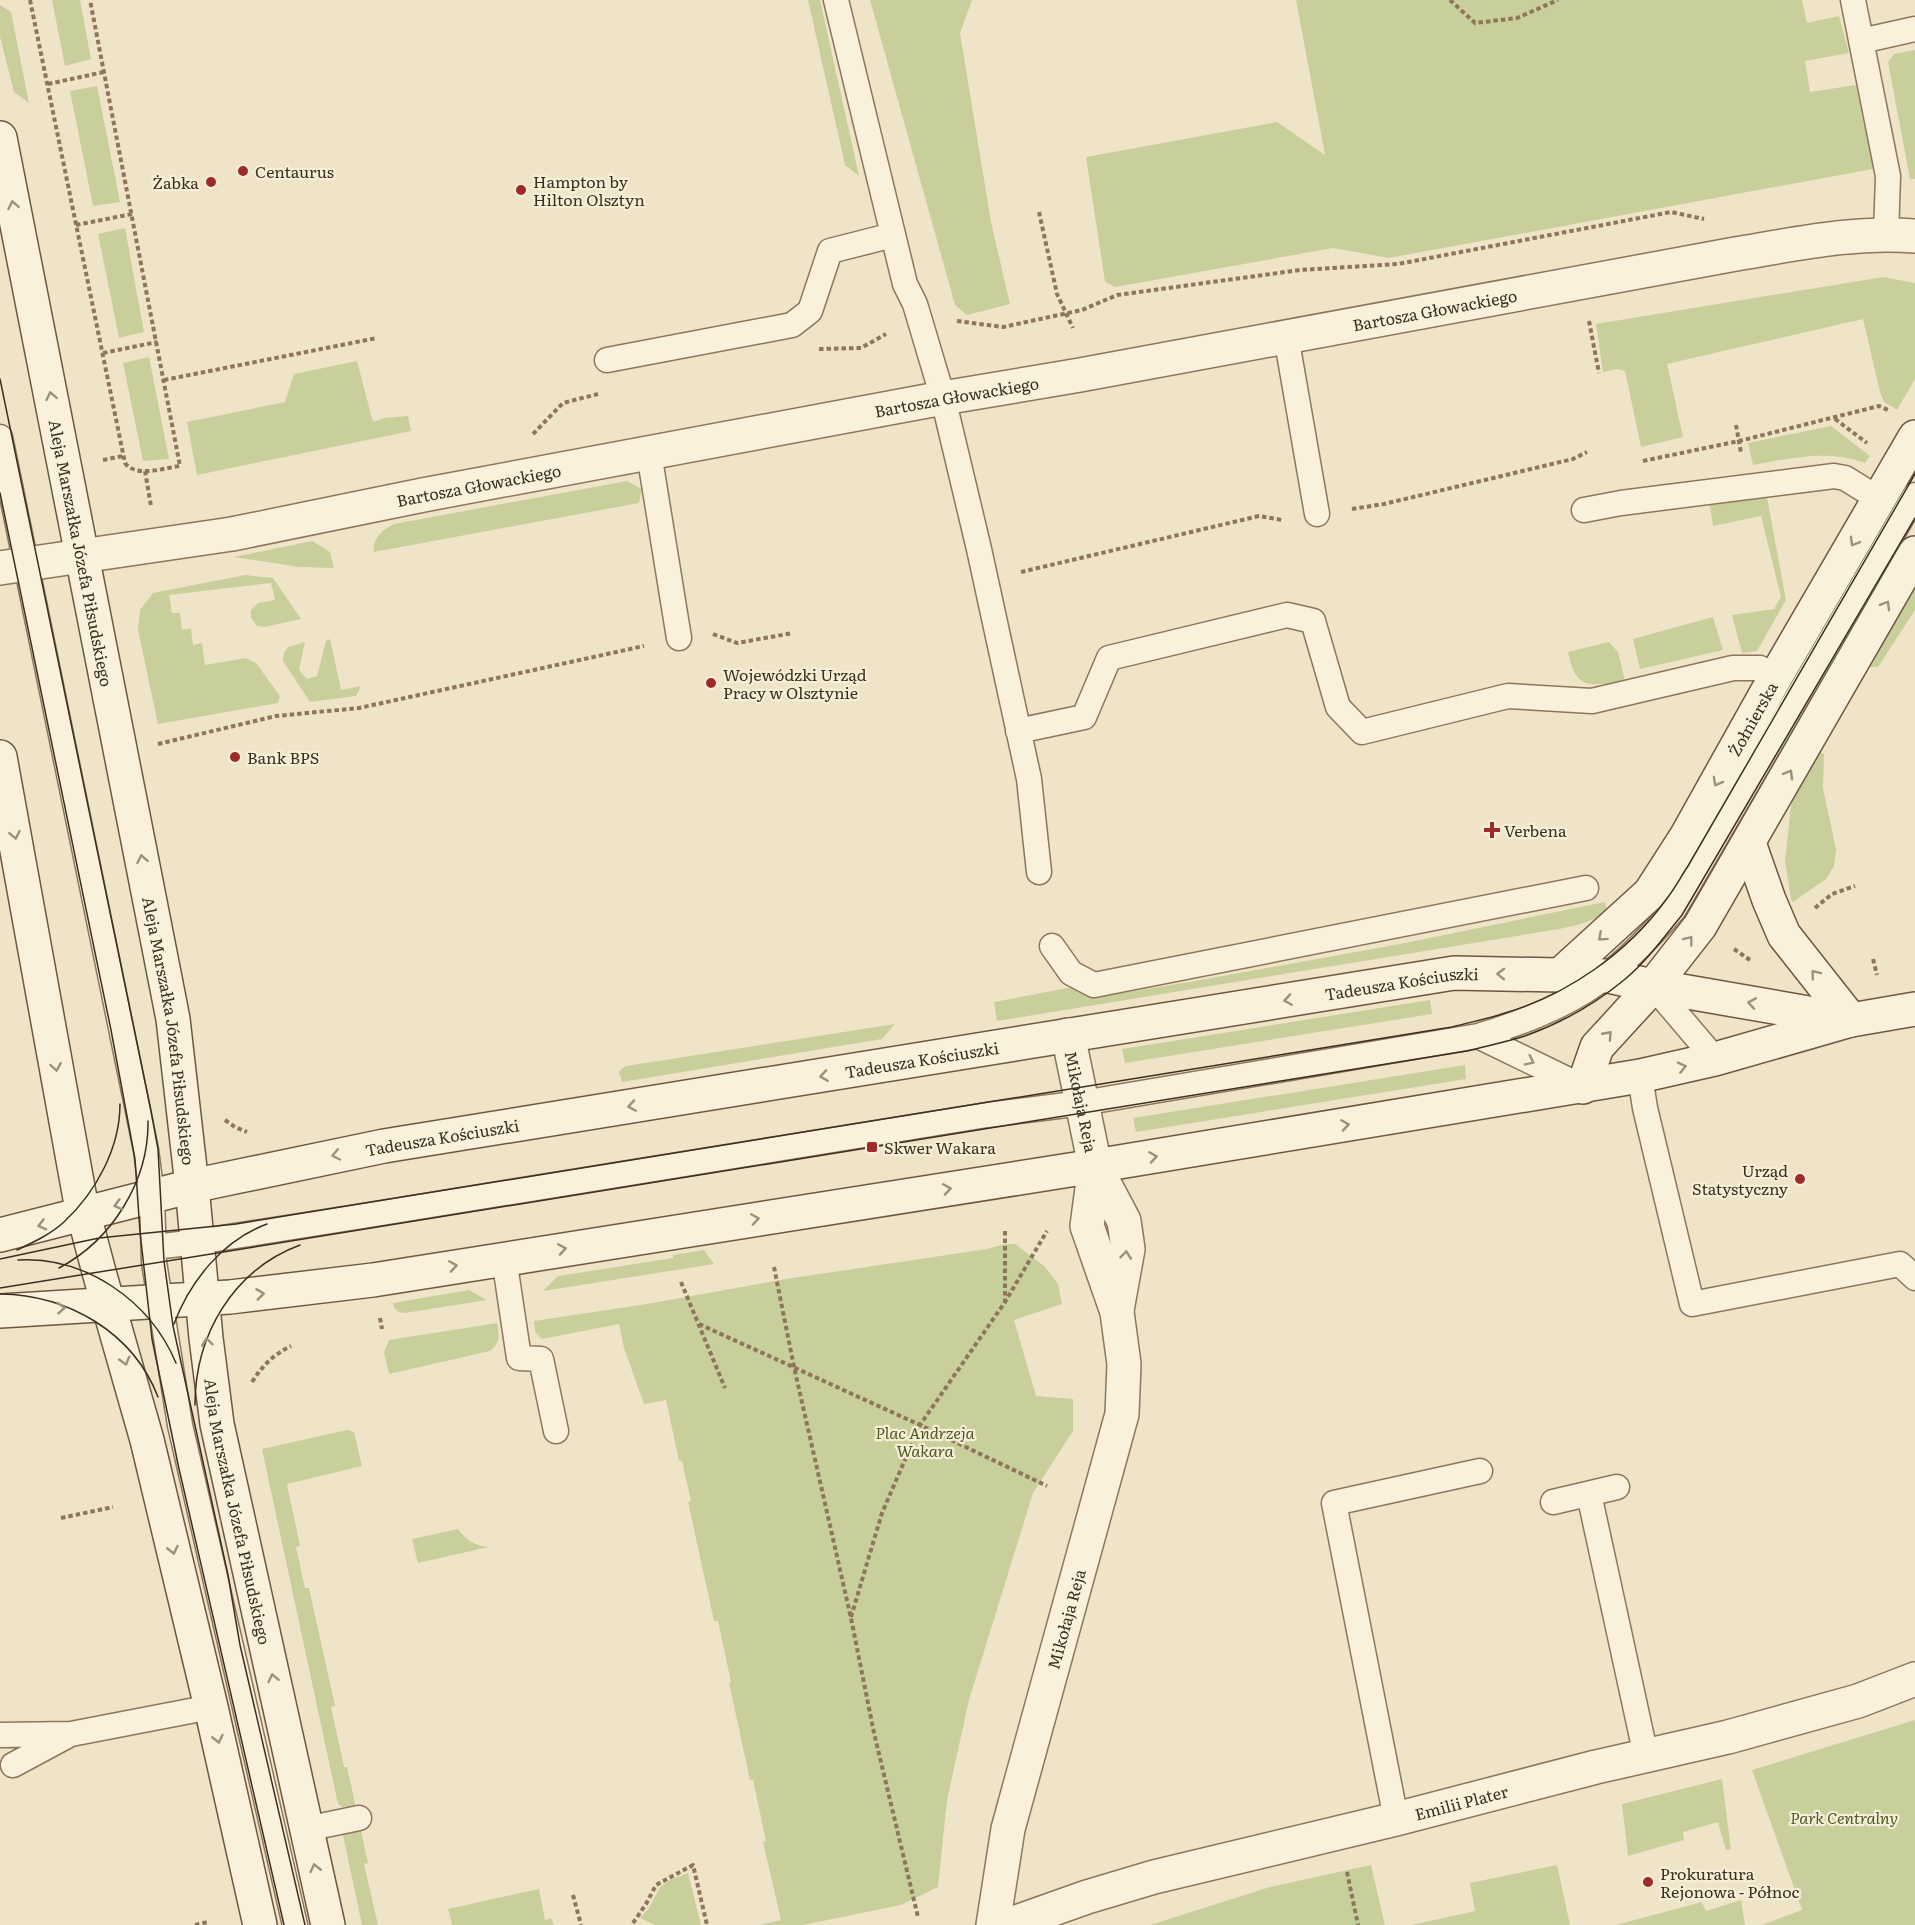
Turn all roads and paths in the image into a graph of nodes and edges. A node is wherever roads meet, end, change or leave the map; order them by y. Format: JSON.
{"nodes":[{"id":1,"x":30,"y":0,"type":"edge"},
{"id":2,"x":90,"y":0,"type":"edge"},
{"id":3,"x":836,"y":0,"type":"edge"},
{"id":4,"x":1450,"y":0,"type":"edge"},
{"id":5,"x":1558,"y":0,"type":"edge"},
{"id":6,"x":1852,"y":0,"type":"edge"},
{"id":7,"x":1915,"y":29,"type":"edge"},
{"id":8,"x":1861,"y":41,"type":"junction"},
{"id":9,"x":104,"y":72,"type":"junction"},
{"id":10,"x":48,"y":84,"type":"junction"},
{"id":11,"x":0,"y":138,"type":"edge"},
{"id":12,"x":1039,"y":212,"type":"dead end"},
{"id":13,"x":132,"y":214,"type":"junction"},
{"id":14,"x":1706,"y":219,"type":"dead end"},
{"id":15,"x":76,"y":225,"type":"junction"},
{"id":16,"x":893,"y":235,"type":"junction"},
{"id":17,"x":1900,"y":236,"type":"edge"},
{"id":18,"x":1066,"y":314,"type":"junction"},
{"id":19,"x":1588,"y":319,"type":"dead end"},
{"id":20,"x":950,"y":320,"type":"dead end"},
{"id":21,"x":1073,"y":328,"type":"dead end"},
{"id":22,"x":1286,"y":336,"type":"junction"},
{"id":23,"x":377,"y":338,"type":"dead end"},
{"id":24,"x":157,"y":342,"type":"junction"},
{"id":25,"x":103,"y":353,"type":"junction"},
{"id":26,"x":607,"y":360,"type":"dead end"},
{"id":27,"x":1599,"y":373,"type":"dead end"},
{"id":28,"x":164,"y":380,"type":"junction"},
{"id":29,"x":943,"y":398,"type":"junction"},
{"id":30,"x":1834,"y":418,"type":"junction"},
{"id":31,"x":1906,"y":425,"type":"edge"},
{"id":32,"x":0,"y":437,"type":"edge"},
{"id":33,"x":1876,"y":450,"type":"dead end"},
{"id":34,"x":649,"y":453,"type":"junction"},
{"id":35,"x":1644,"y":461,"type":"dead end"},
{"id":36,"x":145,"y":471,"type":"junction"},
{"id":37,"x":1915,"y":495,"type":"edge"},
{"id":38,"x":1879,"y":499,"type":"junction"},
{"id":39,"x":152,"y":507,"type":"dead end"},
{"id":40,"x":1584,"y":510,"type":"dead end"},
{"id":41,"x":1317,"y":514,"type":"dead end"},
{"id":42,"x":1915,"y":554,"type":"edge"},
{"id":43,"x":83,"y":556,"type":"junction"},
{"id":44,"x":13,"y":566,"type":"edge"},
{"id":45,"x":794,"y":633,"type":"dead end"},
{"id":46,"x":679,"y":638,"type":"junction"},
{"id":47,"x":1776,"y":676,"type":"junction"},
{"id":48,"x":1018,"y":731,"type":"junction"},
{"id":49,"x":152,"y":745,"type":"dead end"},
{"id":50,"x":0,"y":757,"type":"edge"},
{"id":51,"x":1749,"y":843,"type":"junction"},
{"id":52,"x":1040,"y":872,"type":"dead end"},
{"id":53,"x":1855,"y":886,"type":"dead end"},
{"id":54,"x":1586,"y":888,"type":"dead end"},
{"id":55,"x":1807,"y":915,"type":"dead end"},
{"id":56,"x":1728,"y":945,"type":"dead end"},
{"id":57,"x":1052,"y":946,"type":"dead end"},
{"id":58,"x":1753,"y":962,"type":"dead end"},
{"id":59,"x":1560,"y":975,"type":"junction"},
{"id":60,"x":1608,"y":976,"type":"junction"},
{"id":61,"x":1653,"y":986,"type":"junction"},
{"id":62,"x":1915,"y":1009,"type":"edge"},
{"id":63,"x":1851,"y":1020,"type":"junction"},
{"id":64,"x":1068,"y":1035,"type":"junction"},
{"id":65,"x":1478,"y":1035,"type":"junction"},
{"id":66,"x":1715,"y":1059,"type":"junction"},
{"id":67,"x":1640,"y":1077,"type":"junction"},
{"id":68,"x":1583,"y":1087,"type":"junction"},
{"id":69,"x":1082,"y":1103,"type":"junction"},
{"id":70,"x":223,"y":1119,"type":"dead end"},
{"id":71,"x":256,"y":1132,"type":"dead end"},
{"id":72,"x":1095,"y":1166,"type":"junction"},
{"id":73,"x":192,"y":1186,"type":"junction"},
{"id":74,"x":152,"y":1196,"type":"junction"},
{"id":75,"x":85,"y":1214,"type":"junction"},
{"id":76,"x":1048,"y":1230,"type":"dead end"},
{"id":77,"x":1005,"y":1231,"type":"dead end"},
{"id":78,"x":0,"y":1235,"type":"edge"},
{"id":79,"x":197,"y":1242,"type":"junction"},
{"id":80,"x":154,"y":1247,"type":"junction"},
{"id":81,"x":504,"y":1258,"type":"junction"},
{"id":82,"x":774,"y":1266,"type":"dead end"},
{"id":83,"x":1915,"y":1278,"type":"edge"},
{"id":84,"x":681,"y":1282,"type":"dead end"},
{"id":85,"x":202,"y":1299,"type":"junction"},
{"id":86,"x":160,"y":1301,"type":"junction"},
{"id":87,"x":1005,"y":1302,"type":"junction"},
{"id":88,"x":109,"y":1305,"type":"junction"},
{"id":89,"x":0,"y":1311,"type":"edge"},
{"id":90,"x":699,"y":1324,"type":"junction"},
{"id":91,"x":794,"y":1367,"type":"junction"},
{"id":92,"x":725,"y":1389,"type":"dead end"},
{"id":93,"x":920,"y":1425,"type":"junction"},
{"id":94,"x":555,"y":1431,"type":"dead end"},
{"id":95,"x":1480,"y":1470,"type":"dead end"},
{"id":96,"x":1047,"y":1486,"type":"dead end"},
{"id":97,"x":1617,"y":1487,"type":"dead end"},
{"id":98,"x":1588,"y":1494,"type":"junction"},
{"id":99,"x":1553,"y":1503,"type":"dead end"},
{"id":100,"x":113,"y":1507,"type":"dead end"},
{"id":101,"x":61,"y":1518,"type":"dead end"},
{"id":102,"x":851,"y":1618,"type":"junction"},
{"id":103,"x":1915,"y":1679,"type":"edge"},
{"id":104,"x":211,"y":1707,"type":"junction"},
{"id":105,"x":71,"y":1734,"type":"junction"},
{"id":106,"x":0,"y":1735,"type":"edge"},
{"id":107,"x":1646,"y":1756,"type":"junction"},
{"id":108,"x":13,"y":1765,"type":"dead end"},
{"id":109,"x":359,"y":1818,"type":"dead end"},
{"id":110,"x":1396,"y":1819,"type":"junction"},
{"id":111,"x":306,"y":1829,"type":"junction"},
{"id":112,"x":1347,"y":1870,"type":"dead end"},
{"id":113,"x":573,"y":1895,"type":"dead end"},
{"id":114,"x":918,"y":1917,"type":"dead end"},
{"id":115,"x":208,"y":1922,"type":"dead end"},
{"id":116,"x":633,"y":1923,"type":"dead end"},
{"id":117,"x":195,"y":1925,"type":"edge"},
{"id":118,"x":260,"y":1925,"type":"edge"},
{"id":119,"x":295,"y":1925,"type":"edge"},
{"id":120,"x":328,"y":1925,"type":"edge"},
{"id":121,"x":581,"y":1925,"type":"edge"},
{"id":122,"x":707,"y":1925,"type":"edge"},
{"id":123,"x":993,"y":1925,"type":"edge"},
{"id":124,"x":1008,"y":1925,"type":"edge"},
{"id":125,"x":1358,"y":1925,"type":"edge"}],
"edges":[{"from":1,"to":10,"type":"path"},
{"from":2,"to":9,"type":"path"},
{"from":3,"to":16,"type":"lane"},
{"from":4,"to":5,"type":"path"},
{"from":6,"to":8,"type":"lane"},
{"from":7,"to":8,"type":"lane"},
{"from":8,"to":17,"type":"lane"},
{"from":9,"to":10,"type":"path"},
{"from":9,"to":13,"type":"path"},
{"from":10,"to":15,"type":"path"},
{"from":43,"to":11,"type":"street","name":"Aleja Marszałka Józefa Piłsudskiego","one_way":true},
{"from":12,"to":18,"type":"path"},
{"from":13,"to":15,"type":"path"},
{"from":13,"to":24,"type":"path"},
{"from":14,"to":18,"type":"path"},
{"from":15,"to":25,"type":"path"},
{"from":16,"to":26,"type":"lane"},
{"from":16,"to":29,"type":"lane"},
{"from":17,"to":22,"type":"street","name":"Bartosza Głowackiego"},
{"from":18,"to":20,"type":"path"},
{"from":18,"to":21,"type":"path"},
{"from":19,"to":27,"type":"path"},
{"from":22,"to":29,"type":"street","name":"Bartosza Głowackiego"},
{"from":22,"to":41,"type":"lane"},
{"from":23,"to":28,"type":"path"},
{"from":24,"to":25,"type":"path"},
{"from":24,"to":28,"type":"path"},
{"from":25,"to":36,"type":"path"},
{"from":28,"to":36,"type":"path"},
{"from":29,"to":34,"type":"street","name":"Bartosza Głowackiego"},
{"from":29,"to":48,"type":"lane"},
{"from":30,"to":31,"type":"path"},
{"from":30,"to":33,"type":"path"},
{"from":30,"to":35,"type":"path"},
{"from":31,"to":38,"type":"street","name":"Żołnierska"},
{"from":32,"to":44,"type":"lane"},
{"from":34,"to":43,"type":"street","name":"Bartosza Głowackiego"},
{"from":34,"to":46,"type":"lane"},
{"from":36,"to":39,"type":"path"},
{"from":37,"to":60,"type":"lane"},
{"from":38,"to":40,"type":"lane"},
{"from":38,"to":47,"type":"street","name":"Żołnierska","one_way":true},
{"from":51,"to":42,"type":"street","one_way":true},
{"from":43,"to":44,"type":"street","name":"Bartosza Głowackiego"},
{"from":73,"to":43,"type":"street","name":"Aleja Marszałka Józefa Piłsudskiego","one_way":true},
{"from":44,"to":74,"type":"lane"},
{"from":45,"to":46,"type":"path"},
{"from":46,"to":49,"type":"path"},
{"from":47,"to":48,"type":"lane"},
{"from":47,"to":59,"type":"street","name":"Żołnierska","one_way":true},
{"from":48,"to":52,"type":"lane"},
{"from":50,"to":75,"type":"street","one_way":true},
{"from":61,"to":51,"type":"street","one_way":true},
{"from":63,"to":51,"type":"street","one_way":true},
{"from":53,"to":55,"type":"path"},
{"from":54,"to":57,"type":"lane"},
{"from":56,"to":58,"type":"path"},
{"from":59,"to":60,"type":"street","name":"Tadeusza Kościuszki"},
{"from":59,"to":64,"type":"street","name":"Tadeusza Kościuszki","one_way":true},
{"from":60,"to":61,"type":"street","name":"Tadeusza Kościuszki"},
{"from":60,"to":65,"type":"lane"},
{"from":63,"to":61,"type":"street","name":"Tadeusza Kościuszki","one_way":true},
{"from":61,"to":66,"type":"lane"},
{"from":68,"to":61,"type":"street","one_way":true},
{"from":62,"to":63,"type":"street","name":"Tadeusza Kościuszki"},
{"from":63,"to":66,"type":"street","name":"Tadeusza Kościuszki"},
{"from":64,"to":69,"type":"street","name":"Mikołaja Reja"},
{"from":64,"to":73,"type":"street","name":"Tadeusza Kościuszki","one_way":true},
{"from":65,"to":68,"type":"lane","one_way":true},
{"from":65,"to":69,"type":"lane"},
{"from":67,"to":66,"type":"street","name":"Tadeusza Kościuszki","one_way":true},
{"from":67,"to":68,"type":"street","name":"Tadeusza Kościuszki"},
{"from":67,"to":83,"type":"lane"},
{"from":72,"to":68,"type":"street","name":"Tadeusza Kościuszki","one_way":true},
{"from":69,"to":72,"type":"street","name":"Mikołaja Reja"},
{"from":69,"to":79,"type":"lane"},
{"from":70,"to":71,"type":"path"},
{"from":81,"to":72,"type":"street","name":"Tadeusza Kościuszki","one_way":true},
{"from":72,"to":123,"type":"street","name":"Mikołaja Reja"},
{"from":73,"to":74,"type":"street","name":"Tadeusza Kościuszki"},
{"from":73,"to":79,"type":"street","name":"Aleja Marszałka Józefa Piłsudskiego"},
{"from":74,"to":75,"type":"street","name":"Tadeusza Kościuszki","one_way":true},
{"from":74,"to":80,"type":"lane"},
{"from":75,"to":78,"type":"street","name":"Tadeusza Kościuszki","one_way":true},
{"from":75,"to":88,"type":"street"},
{"from":76,"to":87,"type":"path"},
{"from":77,"to":87,"type":"path"},
{"from":79,"to":80,"type":"lane"},
{"from":79,"to":85,"type":"street","name":"Aleja Marszałka Józefa Piłsudskiego"},
{"from":80,"to":86,"type":"lane"},
{"from":85,"to":81,"type":"street","name":"Tadeusza Kościuszki","one_way":true},
{"from":81,"to":94,"type":"lane"},
{"from":82,"to":91,"type":"path"},
{"from":84,"to":90,"type":"path"},
{"from":85,"to":86,"type":"street","name":"Tadeusza Kościuszki"},
{"from":111,"to":85,"type":"street","name":"Aleja Marszałka Józefa Piłsudskiego","one_way":true},
{"from":86,"to":88,"type":"street","name":"Tadeusza Kościuszki"},
{"from":86,"to":119,"type":"lane"},
{"from":87,"to":93,"type":"path"},
{"from":89,"to":88,"type":"street","name":"Tadeusza Kościuszki","one_way":true},
{"from":88,"to":104,"type":"street","one_way":true},
{"from":90,"to":91,"type":"path"},
{"from":90,"to":92,"type":"path"},
{"from":91,"to":93,"type":"path"},
{"from":91,"to":102,"type":"path"},
{"from":93,"to":96,"type":"path"},
{"from":93,"to":102,"type":"path"},
{"from":95,"to":110,"type":"lane"},
{"from":97,"to":98,"type":"lane"},
{"from":98,"to":99,"type":"lane"},
{"from":98,"to":107,"type":"lane"},
{"from":100,"to":101,"type":"path"},
{"from":102,"to":114,"type":"path"},
{"from":103,"to":107,"type":"street","name":"Emilii Plater"},
{"from":104,"to":105,"type":"lane"},
{"from":104,"to":118,"type":"street","one_way":true},
{"from":105,"to":106,"type":"lane"},
{"from":105,"to":108,"type":"lane"},
{"from":107,"to":110,"type":"street","name":"Emilii Plater"},
{"from":109,"to":111,"type":"lane"},
{"from":110,"to":124,"type":"street","name":"Emilii Plater"},
{"from":120,"to":111,"type":"street","name":"Aleja Marszałka Józefa Piłsudskiego","one_way":true},
{"from":112,"to":125,"type":"path"},
{"from":113,"to":121,"type":"path"},
{"from":115,"to":117,"type":"path"},
{"from":116,"to":122,"type":"path"}]}
